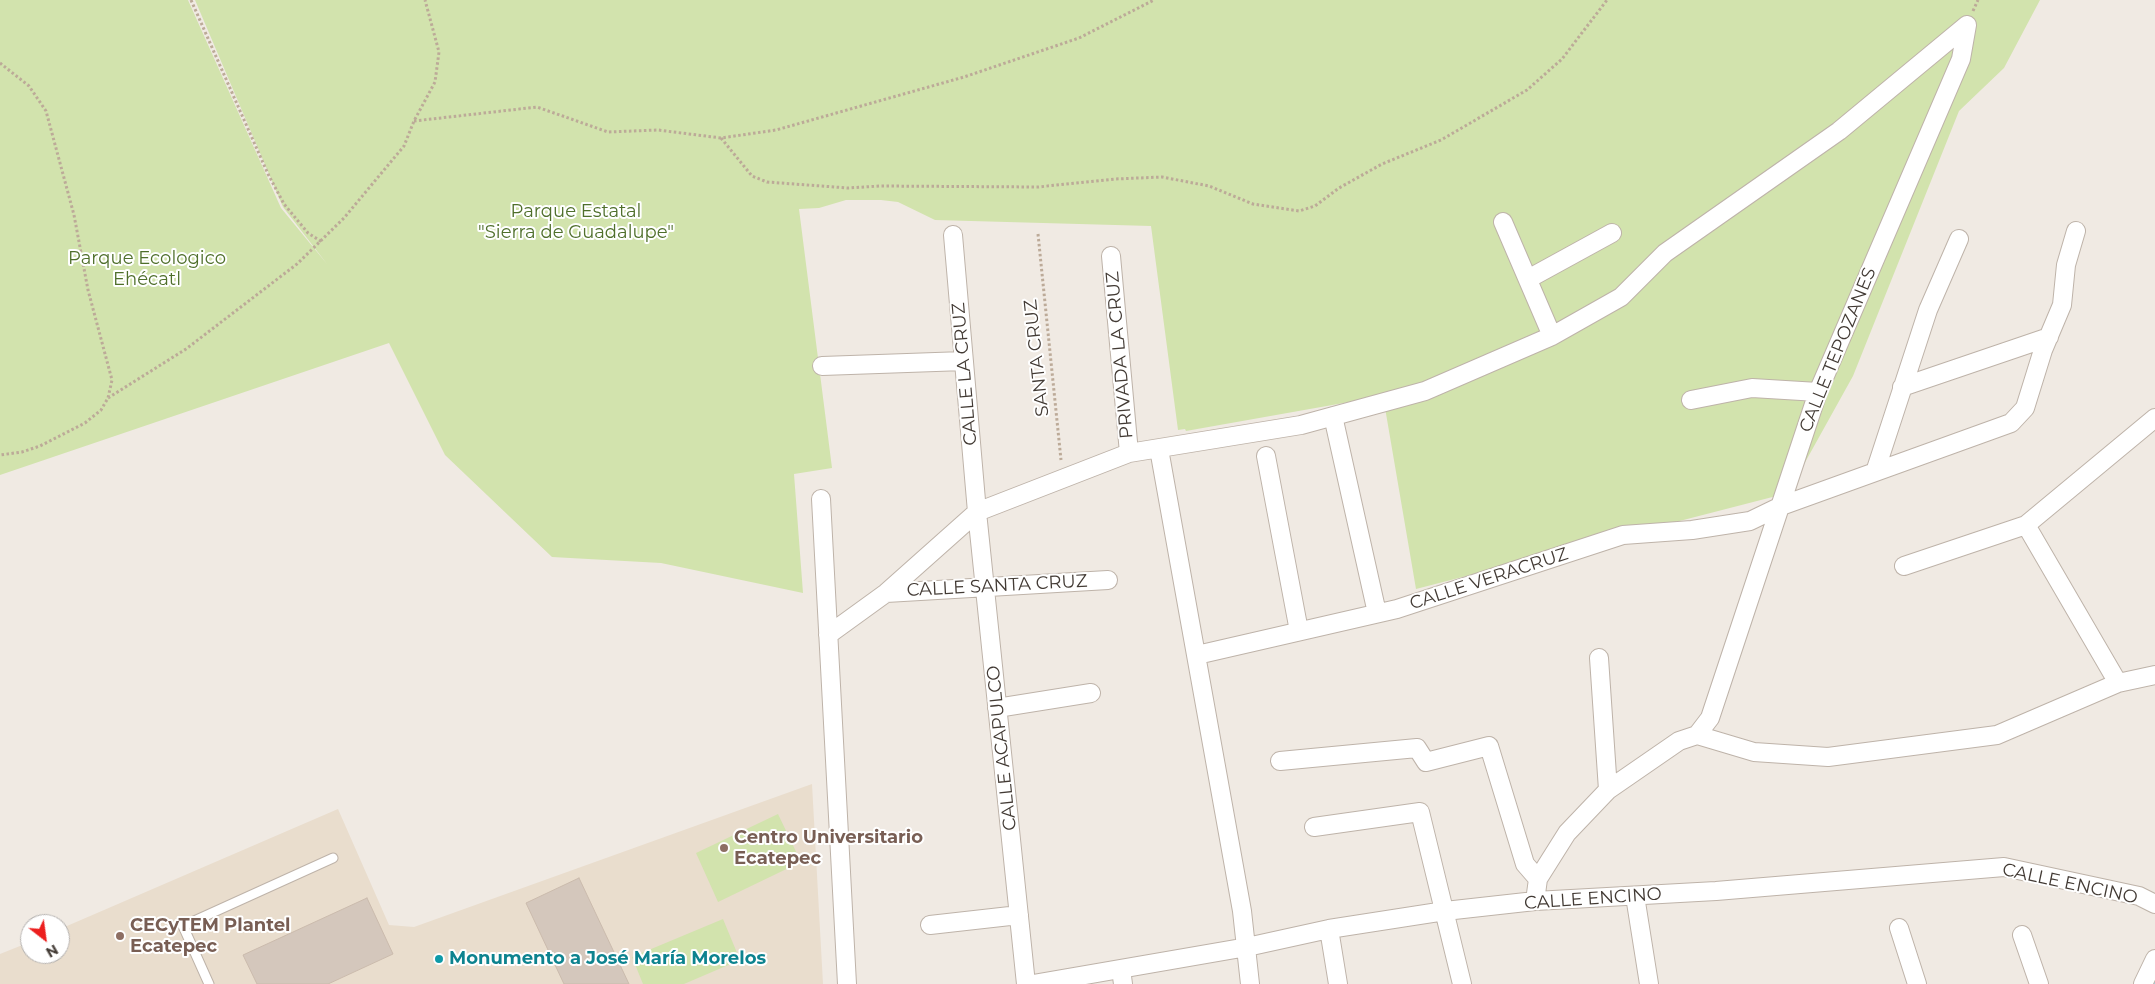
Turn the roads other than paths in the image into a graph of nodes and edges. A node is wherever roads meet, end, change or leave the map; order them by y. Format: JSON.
{"nodes":[{"id":1,"x":1503,"y":222,"type":"dead end"},
{"id":2,"x":2076,"y":231,"type":"dead end"},
{"id":3,"x":1612,"y":233,"type":"dead end"},
{"id":4,"x":953,"y":235,"type":"dead end"},
{"id":5,"x":1958,"y":239,"type":"dead end"},
{"id":6,"x":1111,"y":256,"type":"dead end"},
{"id":7,"x":1528,"y":279,"type":"junction"},
{"id":8,"x":1552,"y":336,"type":"junction"},
{"id":9,"x":2049,"y":337,"type":"junction"},
{"id":10,"x":964,"y":361,"type":"junction"},
{"id":11,"x":822,"y":366,"type":"dead end"},
{"id":12,"x":1902,"y":387,"type":"junction"},
{"id":13,"x":1818,"y":392,"type":"junction"},
{"id":14,"x":1691,"y":400,"type":"dead end"},
{"id":15,"x":1334,"y":416,"type":"junction"},
{"id":16,"x":2155,"y":418,"type":"edge"},
{"id":17,"x":1159,"y":448,"type":"junction"},
{"id":18,"x":1129,"y":453,"type":"junction"},
{"id":19,"x":1266,"y":456,"type":"dead end"},
{"id":20,"x":1875,"y":472,"type":"junction"},
{"id":21,"x":821,"y":499,"type":"dead end"},
{"id":22,"x":1781,"y":506,"type":"junction"},
{"id":23,"x":976,"y":512,"type":"junction"},
{"id":24,"x":2026,"y":525,"type":"junction"},
{"id":25,"x":1904,"y":566,"type":"dead end"},
{"id":26,"x":1108,"y":580,"type":"dead end"},
{"id":27,"x":985,"y":586,"type":"junction"},
{"id":28,"x":886,"y":593,"type":"junction"},
{"id":29,"x":1377,"y":614,"type":"junction"},
{"id":30,"x":1299,"y":631,"type":"junction"},
{"id":31,"x":828,"y":635,"type":"junction"},
{"id":32,"x":1197,"y":655,"type":"junction"},
{"id":33,"x":1599,"y":658,"type":"dead end"},
{"id":34,"x":2155,"y":675,"type":"edge"},
{"id":35,"x":2118,"y":684,"type":"junction"},
{"id":36,"x":1091,"y":693,"type":"dead end"},
{"id":37,"x":997,"y":708,"type":"junction"},
{"id":38,"x":1697,"y":734,"type":"junction"},
{"id":39,"x":1280,"y":761,"type":"dead end"},
{"id":40,"x":1608,"y":790,"type":"junction"},
{"id":41,"x":1314,"y":828,"type":"dead end"},
{"id":42,"x":333,"y":858,"type":"dead end"},
{"id":43,"x":1538,"y":879,"type":"junction"},
{"id":44,"x":1635,"y":896,"type":"junction"},
{"id":45,"x":1535,"y":902,"type":"junction"},
{"id":46,"x":2155,"y":904,"type":"edge"},
{"id":47,"x":1446,"y":911,"type":"junction"},
{"id":48,"x":1019,"y":915,"type":"junction"},
{"id":49,"x":930,"y":925,"type":"dead end"},
{"id":50,"x":1900,"y":928,"type":"dead end"},
{"id":51,"x":1329,"y":929,"type":"junction"},
{"id":52,"x":2022,"y":935,"type":"dead end"},
{"id":53,"x":1246,"y":947,"type":"junction"},
{"id":54,"x":2155,"y":959,"type":"edge"},
{"id":55,"x":1122,"y":976,"type":"edge"},
{"id":56,"x":209,"y":984,"type":"edge"},
{"id":57,"x":847,"y":984,"type":"edge"},
{"id":58,"x":1026,"y":984,"type":"edge"},
{"id":59,"x":1033,"y":984,"type":"edge"},
{"id":60,"x":1250,"y":984,"type":"edge"},
{"id":61,"x":1338,"y":984,"type":"edge"},
{"id":62,"x":1462,"y":984,"type":"edge"},
{"id":63,"x":1649,"y":984,"type":"edge"},
{"id":64,"x":1917,"y":984,"type":"edge"},
{"id":65,"x":2039,"y":984,"type":"edge"},
{"id":66,"x":2143,"y":984,"type":"edge"}],
"edges":[{"from":1,"to":7,"type":"street"},
{"from":2,"to":9,"type":"street","name":"CALLE VERACRUZ"},
{"from":3,"to":7,"type":"street"},
{"from":4,"to":10,"type":"street","name":"CALLE LA CRUZ"},
{"from":5,"to":12,"type":"street"},
{"from":6,"to":18,"type":"street","name":"PRIVADA LA CRUZ"},
{"from":7,"to":8,"type":"street"},
{"from":8,"to":13,"type":"street","name":"CALLE TEPOZANES"},
{"from":8,"to":15,"type":"street"},
{"from":9,"to":12,"type":"street"},
{"from":9,"to":20,"type":"street","name":"CALLE VERACRUZ"},
{"from":10,"to":11,"type":"street"},
{"from":10,"to":23,"type":"street","name":"CALLE LA CRUZ"},
{"from":12,"to":20,"type":"street"},
{"from":13,"to":14,"type":"street"},
{"from":13,"to":22,"type":"street","name":"CALLE TEPOZANES"},
{"from":15,"to":17,"type":"street"},
{"from":15,"to":29,"type":"street"},
{"from":16,"to":24,"type":"street"},
{"from":17,"to":18,"type":"street"},
{"from":17,"to":32,"type":"street"},
{"from":18,"to":23,"type":"street"},
{"from":19,"to":30,"type":"street"},
{"from":20,"to":22,"type":"street","name":"CALLE VERACRUZ"},
{"from":21,"to":31,"type":"street"},
{"from":22,"to":29,"type":"street","name":"CALLE VERACRUZ"},
{"from":22,"to":38,"type":"street","name":"CALLE TEPOZANES"},
{"from":23,"to":27,"type":"street","name":"CALLE ACAPULCO"},
{"from":23,"to":28,"type":"street"},
{"from":24,"to":25,"type":"street"},
{"from":24,"to":35,"type":"street"},
{"from":26,"to":27,"type":"street","name":"CALLE SANTA CRUZ"},
{"from":27,"to":28,"type":"street","name":"CALLE SANTA CRUZ"},
{"from":27,"to":37,"type":"street","name":"CALLE ACAPULCO"},
{"from":28,"to":31,"type":"street"},
{"from":29,"to":30,"type":"street","name":"CALLE VERACRUZ"},
{"from":30,"to":32,"type":"street","name":"CALLE VERACRUZ"},
{"from":31,"to":57,"type":"street"},
{"from":32,"to":53,"type":"street"},
{"from":33,"to":40,"type":"street"},
{"from":34,"to":35,"type":"street"},
{"from":35,"to":38,"type":"street"},
{"from":36,"to":37,"type":"street"},
{"from":37,"to":48,"type":"street","name":"CALLE ACAPULCO"},
{"from":38,"to":40,"type":"street"},
{"from":39,"to":43,"type":"street"},
{"from":40,"to":43,"type":"street"},
{"from":41,"to":47,"type":"street"},
{"from":42,"to":56,"type":"lane"},
{"from":43,"to":45,"type":"street"},
{"from":44,"to":45,"type":"street","name":"CALLE ENCINO"},
{"from":44,"to":46,"type":"street","name":"CALLE ENCINO"},
{"from":44,"to":63,"type":"street"},
{"from":45,"to":47,"type":"street","name":"CALLE ENCINO"},
{"from":47,"to":51,"type":"street","name":"CALLE ENCINO"},
{"from":47,"to":62,"type":"street"},
{"from":48,"to":49,"type":"street"},
{"from":48,"to":58,"type":"street","name":"CALLE ACAPULCO"},
{"from":50,"to":64,"type":"street"},
{"from":51,"to":53,"type":"street","name":"CALLE ENCINO"},
{"from":51,"to":61,"type":"street"},
{"from":52,"to":65,"type":"street"},
{"from":53,"to":55,"type":"street","name":"CALLE ENCINO"},
{"from":53,"to":60,"type":"street"},
{"from":54,"to":66,"type":"street"},
{"from":55,"to":59,"type":"street","name":"CALLE ENCINO"}]}
